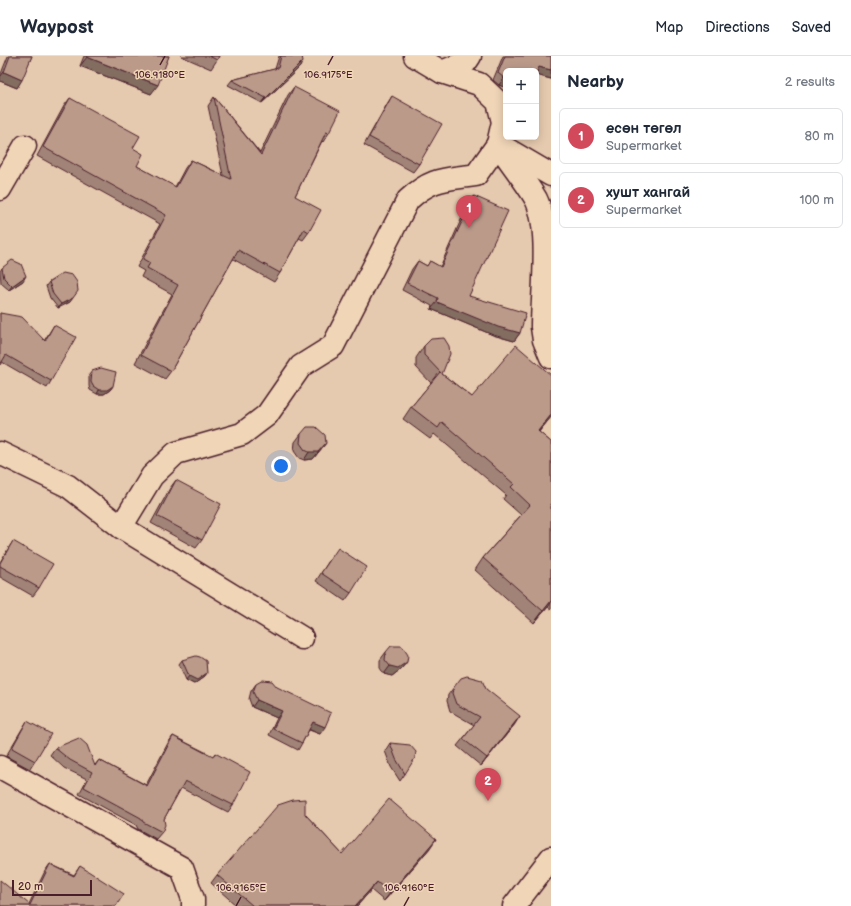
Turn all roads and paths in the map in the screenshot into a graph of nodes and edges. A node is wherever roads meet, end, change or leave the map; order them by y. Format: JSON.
{"nodes":[{"id":1,"x":415,"y":56,"type":"edge"},
{"id":2,"x":470,"y":56,"type":"edge"},
{"id":3,"x":442,"y":72,"type":"junction"},
{"id":4,"x":498,"y":144,"type":"junction"},
{"id":5,"x":25,"y":146,"type":"dead end"},
{"id":6,"x":551,"y":175,"type":"edge"},
{"id":7,"x":0,"y":189,"type":"edge"},
{"id":8,"x":551,"y":357,"type":"edge"},
{"id":9,"x":0,"y":453,"type":"edge"},
{"id":10,"x":121,"y":527,"type":"junction"},
{"id":11,"x":302,"y":638,"type":"dead end"},
{"id":12,"x":0,"y":767,"type":"edge"},
{"id":13,"x":551,"y":858,"type":"edge"},
{"id":14,"x":193,"y":906,"type":"edge"},
{"id":15,"x":514,"y":906,"type":"edge"}],
"edges":[{"from":1,"to":3,"type":"street"},
{"from":2,"to":3,"type":"street"},
{"from":3,"to":4,"type":"street"},
{"from":4,"to":6,"type":"street"},
{"from":4,"to":8,"type":"street"},
{"from":4,"to":10,"type":"street"},
{"from":5,"to":7,"type":"street"},
{"from":9,"to":10,"type":"street"},
{"from":10,"to":11,"type":"street"},
{"from":12,"to":14,"type":"street"},
{"from":13,"to":15,"type":"street"}]}
